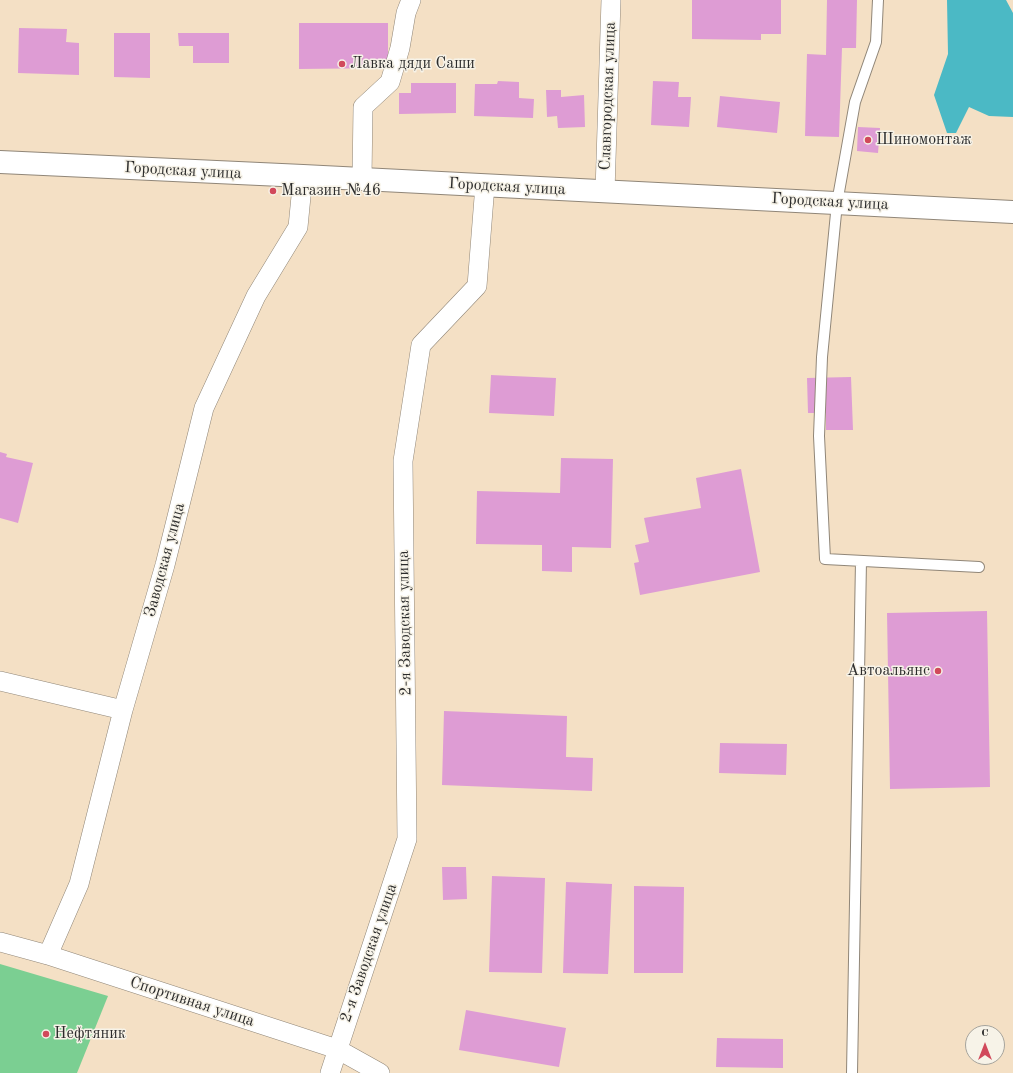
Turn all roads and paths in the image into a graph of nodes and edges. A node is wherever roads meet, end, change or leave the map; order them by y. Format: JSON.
{"nodes":[{"id":1,"x":411,"y":0,"type":"edge"},
{"id":2,"x":611,"y":0,"type":"edge"},
{"id":3,"x":878,"y":0,"type":"edge"},
{"id":4,"x":0,"y":162,"type":"edge"},
{"id":5,"x":303,"y":176,"type":"junction"},
{"id":6,"x":362,"y":179,"type":"junction"},
{"id":7,"x":485,"y":186,"type":"junction"},
{"id":8,"x":605,"y":192,"type":"junction"},
{"id":9,"x":838,"y":202,"type":"junction"},
{"id":10,"x":1013,"y":212,"type":"edge"},
{"id":11,"x":861,"y":561,"type":"junction"},
{"id":12,"x":978,"y":567,"type":"dead end"},
{"id":13,"x":0,"y":681,"type":"edge"},
{"id":14,"x":124,"y":710,"type":"junction"},
{"id":15,"x":0,"y":942,"type":"edge"},
{"id":16,"x":48,"y":955,"type":"junction"},
{"id":17,"x":337,"y":1049,"type":"junction"},
{"id":18,"x":330,"y":1073,"type":"edge"},
{"id":19,"x":380,"y":1073,"type":"edge"},
{"id":20,"x":852,"y":1073,"type":"edge"}],
"edges":[{"from":1,"to":6,"type":"street"},
{"from":2,"to":8,"type":"street","name":"Славгородская улица"},
{"from":3,"to":9,"type":"lane"},
{"from":4,"to":5,"type":"street","name":"Городская улица"},
{"from":5,"to":6,"type":"street","name":"Городская улица"},
{"from":5,"to":14,"type":"street","name":"Заводская улица"},
{"from":6,"to":7,"type":"street","name":"Городская улица"},
{"from":7,"to":8,"type":"street","name":"Городская улица"},
{"from":7,"to":17,"type":"street","name":"2-я Заводская улица"},
{"from":8,"to":9,"type":"street","name":"Городская улица"},
{"from":9,"to":10,"type":"street","name":"Городская улица"},
{"from":9,"to":11,"type":"lane"},
{"from":11,"to":12,"type":"lane"},
{"from":11,"to":20,"type":"lane"},
{"from":13,"to":14,"type":"street"},
{"from":14,"to":16,"type":"street","name":"Заводская улица"},
{"from":15,"to":16,"type":"street","name":"Спортивная улица"},
{"from":16,"to":17,"type":"street","name":"Спортивная улица"},
{"from":17,"to":18,"type":"street","name":"2-я Заводская улица"},
{"from":17,"to":19,"type":"street","name":"Спортивная улица"}]}
